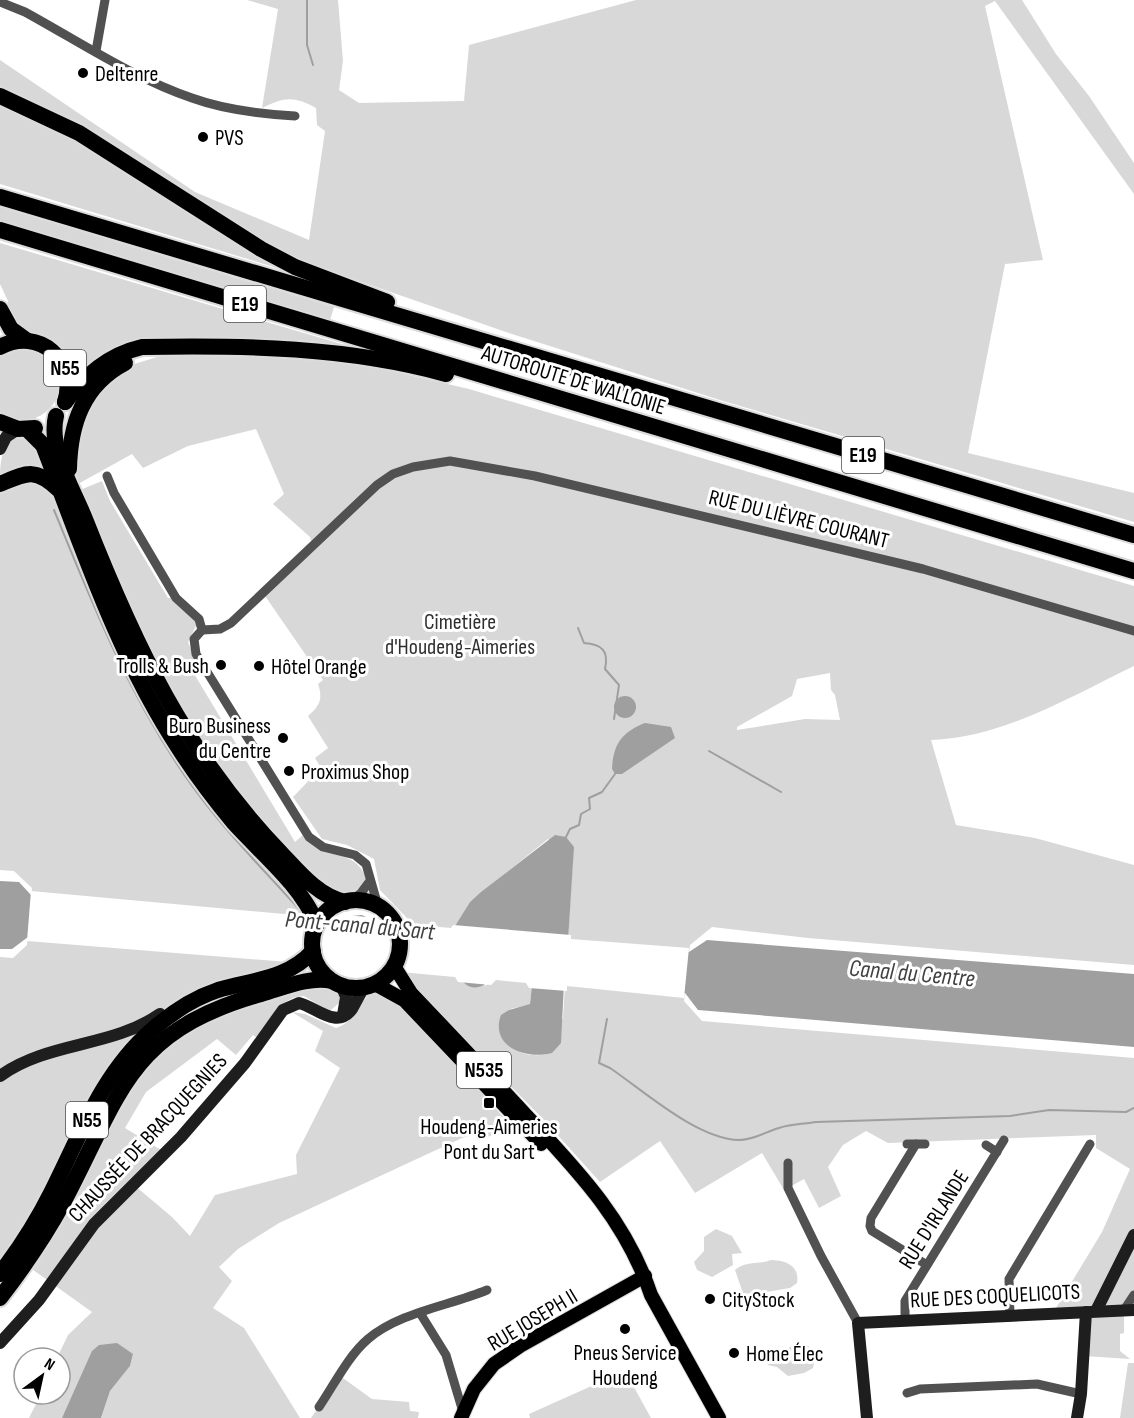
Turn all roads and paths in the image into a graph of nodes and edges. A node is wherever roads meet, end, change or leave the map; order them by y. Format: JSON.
{"nodes":[{"id":1,"x":105,"y":0,"type":"edge"},
{"id":2,"x":0,"y":2,"type":"edge"},
{"id":3,"x":96,"y":51,"type":"junction"},
{"id":4,"x":0,"y":96,"type":"edge"},
{"id":5,"x":295,"y":116,"type":"dead end"},
{"id":6,"x":0,"y":197,"type":"edge"},
{"id":7,"x":0,"y":230,"type":"edge"},
{"id":8,"x":0,"y":309,"type":"edge"},
{"id":9,"x":427,"y":325,"type":"junction"},
{"id":10,"x":26,"y":340,"type":"junction"},
{"id":11,"x":0,"y":347,"type":"edge"},
{"id":12,"x":185,"y":347,"type":"junction"},
{"id":13,"x":491,"y":377,"type":"junction"},
{"id":14,"x":60,"y":409,"type":"junction"},
{"id":15,"x":0,"y":422,"type":"edge"},
{"id":16,"x":23,"y":429,"type":"junction"},
{"id":17,"x":0,"y":449,"type":"edge"},
{"id":18,"x":107,"y":476,"type":"dead end"},
{"id":19,"x":0,"y":484,"type":"edge"},
{"id":20,"x":63,"y":484,"type":"junction"},
{"id":21,"x":1134,"y":535,"type":"edge"},
{"id":22,"x":1134,"y":571,"type":"edge"},
{"id":23,"x":202,"y":630,"type":"junction"},
{"id":24,"x":1134,"y":631,"type":"edge"},
{"id":25,"x":370,"y":881,"type":"junction"},
{"id":26,"x":348,"y":901,"type":"junction"},
{"id":27,"x":378,"y":906,"type":"junction"},
{"id":28,"x":317,"y":924,"type":"junction"},
{"id":29,"x":313,"y":951,"type":"junction"},
{"id":30,"x":394,"y":966,"type":"junction"},
{"id":31,"x":337,"y":983,"type":"junction"},
{"id":32,"x":370,"y":985,"type":"junction"},
{"id":33,"x":206,"y":995,"type":"junction"},
{"id":34,"x":343,"y":1015,"type":"junction"},
{"id":35,"x":0,"y":1076,"type":"edge"},
{"id":36,"x":1004,"y":1140,"type":"dead end"},
{"id":37,"x":916,"y":1144,"type":"dead end"},
{"id":38,"x":1090,"y":1144,"type":"dead end"},
{"id":39,"x":986,"y":1145,"type":"dead end"},
{"id":40,"x":997,"y":1152,"type":"junction"},
{"id":41,"x":788,"y":1163,"type":"dead end"},
{"id":42,"x":577,"y":1173,"type":"junction"},
{"id":43,"x":1134,"y":1235,"type":"edge"},
{"id":44,"x":927,"y":1265,"type":"junction"},
{"id":45,"x":0,"y":1274,"type":"edge"},
{"id":46,"x":645,"y":1276,"type":"junction"},
{"id":47,"x":488,"y":1290,"type":"dead end"},
{"id":48,"x":1134,"y":1295,"type":"edge"},
{"id":49,"x":0,"y":1298,"type":"edge"},
{"id":50,"x":1129,"y":1310,"type":"edge"},
{"id":51,"x":1091,"y":1312,"type":"junction"},
{"id":52,"x":420,"y":1313,"type":"junction"},
{"id":53,"x":1010,"y":1317,"type":"junction"},
{"id":54,"x":905,"y":1321,"type":"junction"},
{"id":55,"x":858,"y":1323,"type":"junction"},
{"id":56,"x":0,"y":1343,"type":"edge"},
{"id":57,"x":907,"y":1393,"type":"dead end"},
{"id":58,"x":1081,"y":1394,"type":"junction"},
{"id":59,"x":319,"y":1407,"type":"dead end"},
{"id":60,"x":462,"y":1415,"type":"edge"},
{"id":61,"x":719,"y":1418,"type":"edge"},
{"id":62,"x":728,"y":1418,"type":"edge"},
{"id":63,"x":867,"y":1418,"type":"edge"},
{"id":64,"x":1077,"y":1418,"type":"edge"}],
"edges":[{"from":1,"to":3,"type":"street"},
{"from":2,"to":3,"type":"street"},
{"from":3,"to":5,"type":"street"},
{"from":4,"to":9,"type":"highway"},
{"from":6,"to":9,"type":"highway","name":"AUTOROUTE DE WALLONIE","number":"E19"},
{"from":7,"to":13,"type":"highway","name":"AUTOROUTE DE WALLONIE","number":"E19"},
{"from":8,"to":10,"type":"highway","number":"N55"},
{"from":9,"to":21,"type":"highway","name":"AUTOROUTE DE WALLONIE","number":"E19"},
{"from":10,"to":11,"type":"highway","number":"N55"},
{"from":10,"to":14,"type":"highway","number":"N55"},
{"from":12,"to":13,"type":"highway"},
{"from":12,"to":14,"type":"highway"},
{"from":12,"to":20,"type":"highway"},
{"from":13,"to":22,"type":"highway","name":"AUTOROUTE DE WALLONIE","number":"E19"},
{"from":14,"to":16,"type":"highway","number":"N55"},
{"from":14,"to":20,"type":"highway","number":"N55"},
{"from":15,"to":16,"type":"highway"},
{"from":16,"to":17,"type":"street"},
{"from":16,"to":20,"type":"highway","number":"N55"},
{"from":18,"to":23,"type":"street"},
{"from":19,"to":20,"type":"highway"},
{"from":20,"to":26,"type":"highway","number":"N55"},
{"from":20,"to":28,"type":"highway","number":"N55"},
{"from":23,"to":24,"type":"street","name":"RUE DU LIÈVRE COURANT"},
{"from":23,"to":25,"type":"street"},
{"from":25,"to":26,"type":"street"},
{"from":25,"to":27,"type":"street"},
{"from":26,"to":27,"type":"highway"},
{"from":26,"to":28,"type":"highway"},
{"from":27,"to":30,"type":"highway"},
{"from":28,"to":29,"type":"highway"},
{"from":29,"to":31,"type":"highway"},
{"from":29,"to":33,"type":"highway","number":"N55"},
{"from":30,"to":32,"type":"highway"},
{"from":30,"to":42,"type":"main road","number":"N535"},
{"from":31,"to":32,"type":"highway"},
{"from":31,"to":34,"type":"street"},
{"from":31,"to":49,"type":"highway","number":"N55"},
{"from":32,"to":34,"type":"street"},
{"from":32,"to":42,"type":"main road","number":"N535"},
{"from":33,"to":35,"type":"street"},
{"from":33,"to":45,"type":"highway","number":"N55"},
{"from":34,"to":56,"type":"street","name":"CHAUSSÉE DE BRACQUEGNIES"},
{"from":36,"to":40,"type":"street","name":"RUE D'IRLANDE"},
{"from":37,"to":44,"type":"street"},
{"from":38,"to":53,"type":"street"},
{"from":39,"to":40,"type":"street"},
{"from":40,"to":44,"type":"street","name":"RUE D'IRLANDE"},
{"from":41,"to":55,"type":"street"},
{"from":42,"to":46,"type":"main road","number":"N535"},
{"from":43,"to":51,"type":"street"},
{"from":44,"to":54,"type":"street","name":"RUE D'IRLANDE"},
{"from":46,"to":60,"type":"main road","name":"RUE JOSEPH II"},
{"from":46,"to":61,"type":"main road","number":"N535"},
{"from":46,"to":62,"type":"main road","number":"N535"},
{"from":47,"to":52,"type":"street"},
{"from":48,"to":50,"type":"street"},
{"from":50,"to":51,"type":"street","name":"RUE DES COQUELICOTS"},
{"from":51,"to":53,"type":"street","name":"RUE DES COQUELICOTS"},
{"from":51,"to":58,"type":"street"},
{"from":52,"to":59,"type":"street"},
{"from":52,"to":60,"type":"street"},
{"from":53,"to":54,"type":"street","name":"RUE DES COQUELICOTS"},
{"from":54,"to":55,"type":"street","name":"RUE DES COQUELICOTS"},
{"from":55,"to":63,"type":"street"},
{"from":57,"to":58,"type":"street"},
{"from":58,"to":64,"type":"street"}]}
